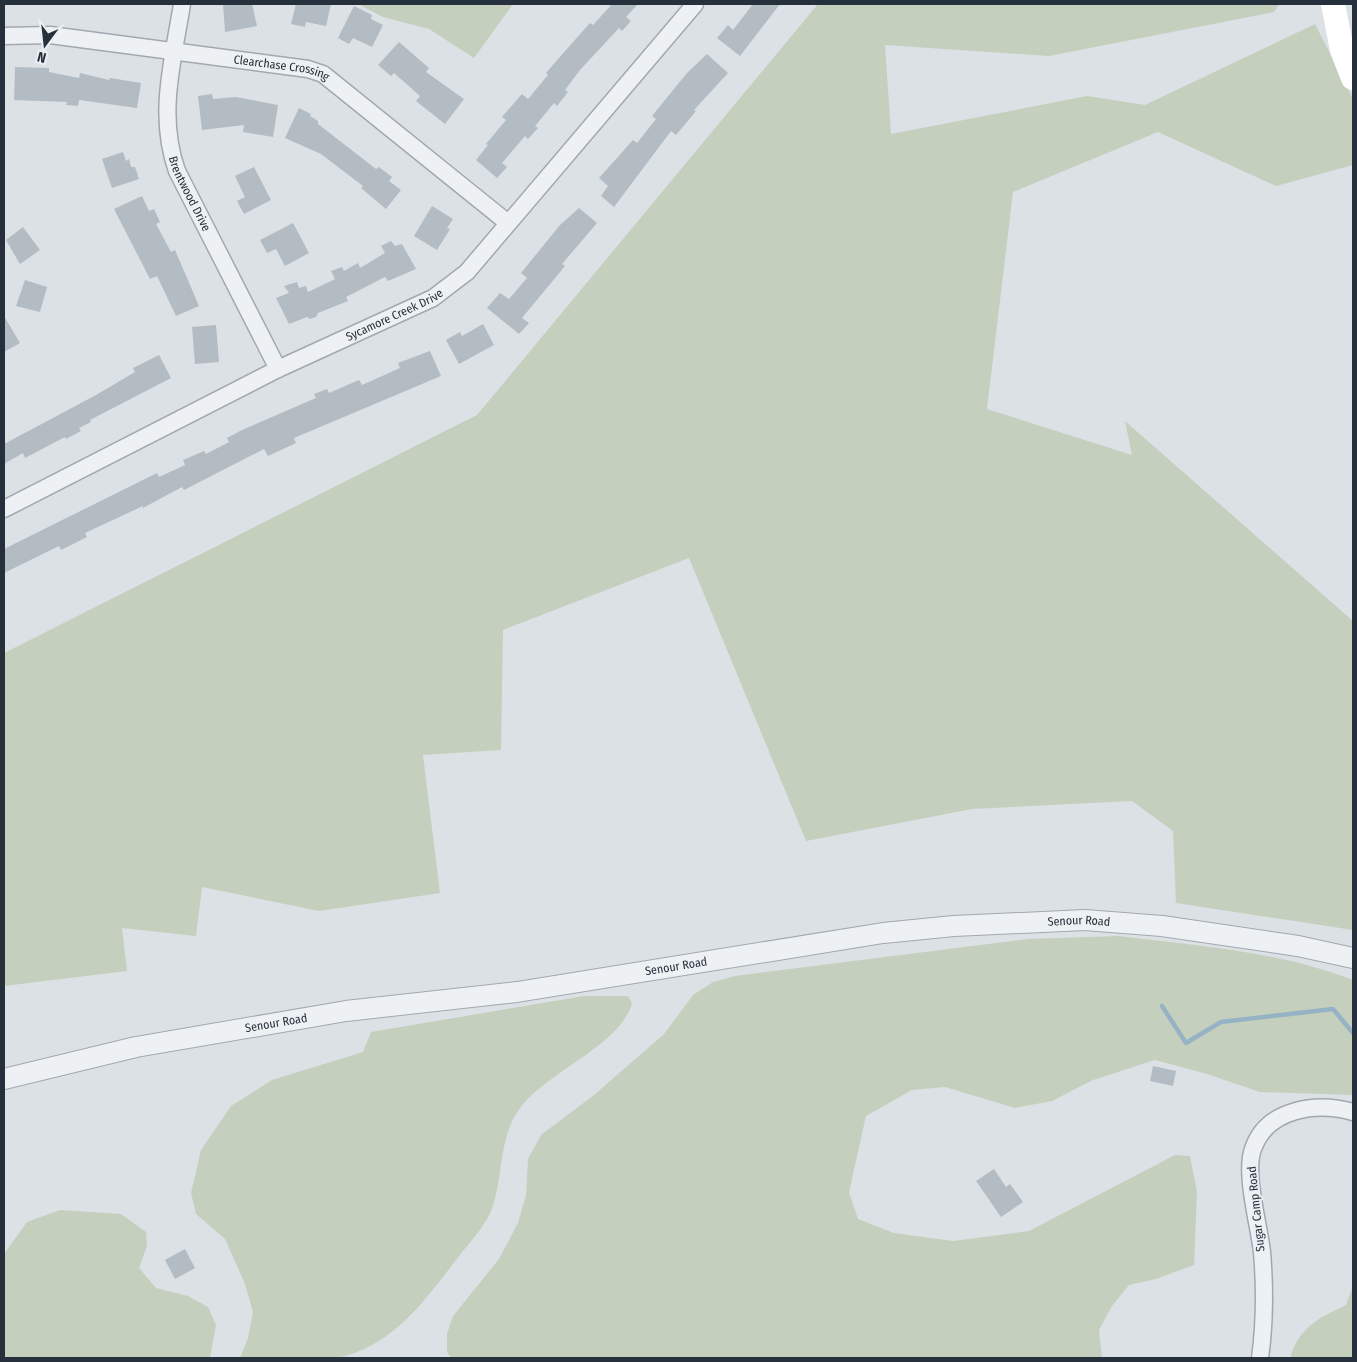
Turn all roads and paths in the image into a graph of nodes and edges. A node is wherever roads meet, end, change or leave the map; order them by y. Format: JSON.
{"nodes":[{"id":1,"x":182,"y":4,"type":"edge"},
{"id":2,"x":695,"y":4,"type":"edge"},
{"id":3,"x":1333,"y":4,"type":"edge"},
{"id":4,"x":4,"y":36,"type":"edge"},
{"id":5,"x":174,"y":53,"type":"junction"},
{"id":6,"x":1353,"y":78,"type":"edge"},
{"id":7,"x":508,"y":224,"type":"junction"},
{"id":8,"x":278,"y":369,"type":"junction"},
{"id":9,"x":4,"y":509,"type":"edge"},
{"id":10,"x":1353,"y":958,"type":"edge"},
{"id":11,"x":4,"y":1079,"type":"edge"},
{"id":12,"x":1353,"y":1112,"type":"edge"},
{"id":13,"x":1260,"y":1358,"type":"edge"}],
"edges":[{"from":1,"to":5,"type":"street","name":"Brentwood Drive"},
{"from":2,"to":7,"type":"street","name":"Sycamore Creek Drive"},
{"from":3,"to":6,"type":"main road"},
{"from":4,"to":5,"type":"street","name":"Clearchase Crossing"},
{"from":5,"to":7,"type":"street","name":"Clearchase Crossing"},
{"from":5,"to":8,"type":"street","name":"Brentwood Drive"},
{"from":7,"to":8,"type":"street","name":"Sycamore Creek Drive"},
{"from":8,"to":9,"type":"street","name":"Sycamore Creek Drive"},
{"from":10,"to":11,"type":"street","name":"Senour Road"},
{"from":12,"to":13,"type":"street","name":"Sugar Camp Road"}]}
